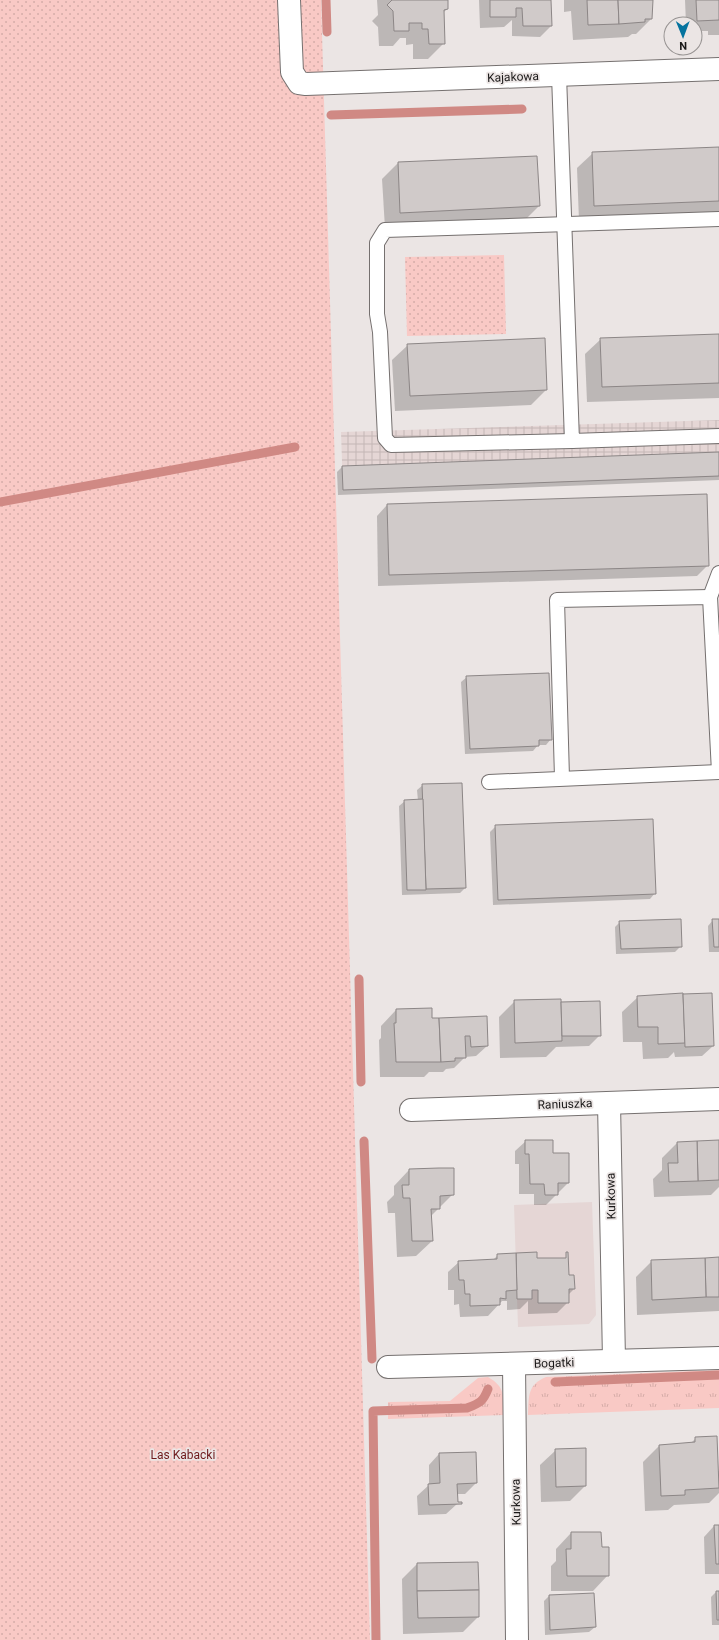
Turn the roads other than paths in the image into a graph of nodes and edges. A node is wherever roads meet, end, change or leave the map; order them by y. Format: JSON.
{"nodes":[{"id":1,"x":289,"y":0,"type":"edge"},
{"id":2,"x":719,"y":69,"type":"edge"},
{"id":3,"x":559,"y":75,"type":"junction"},
{"id":4,"x":719,"y":219,"type":"edge"},
{"id":5,"x":564,"y":224,"type":"junction"},
{"id":6,"x":719,"y":436,"type":"edge"},
{"id":7,"x":572,"y":441,"type":"junction"},
{"id":8,"x":719,"y":573,"type":"edge"},
{"id":9,"x":710,"y":597,"type":"junction"},
{"id":10,"x":719,"y":772,"type":"edge"},
{"id":11,"x":562,"y":778,"type":"junction"},
{"id":12,"x":489,"y":782,"type":"dead end"},
{"id":13,"x":719,"y":1099,"type":"edge"},
{"id":14,"x":609,"y":1103,"type":"junction"},
{"id":15,"x":411,"y":1110,"type":"dead end"},
{"id":16,"x":719,"y":1358,"type":"edge"},
{"id":17,"x":614,"y":1360,"type":"junction"},
{"id":18,"x":514,"y":1364,"type":"junction"},
{"id":19,"x":388,"y":1367,"type":"dead end"},
{"id":20,"x":517,"y":1640,"type":"edge"}],
"edges":[{"from":1,"to":3,"type":"street","name":"Kajakowa"},
{"from":2,"to":3,"type":"street","name":"Kajakowa"},
{"from":3,"to":5,"type":"lane"},
{"from":4,"to":5,"type":"lane"},
{"from":5,"to":7,"type":"lane"},
{"from":5,"to":7,"type":"lane"},
{"from":6,"to":7,"type":"lane"},
{"from":8,"to":9,"type":"lane"},
{"from":9,"to":10,"type":"lane"},
{"from":9,"to":11,"type":"lane"},
{"from":10,"to":11,"type":"lane"},
{"from":11,"to":12,"type":"lane"},
{"from":13,"to":14,"type":"street","name":"Raniuszka"},
{"from":14,"to":15,"type":"street","name":"Raniuszka"},
{"from":14,"to":17,"type":"street","name":"Kurkowa"},
{"from":16,"to":17,"type":"street","name":"Bogatki"},
{"from":17,"to":18,"type":"street","name":"Bogatki"},
{"from":18,"to":19,"type":"street","name":"Bogatki"},
{"from":18,"to":20,"type":"street","name":"Kurkowa"}]}
